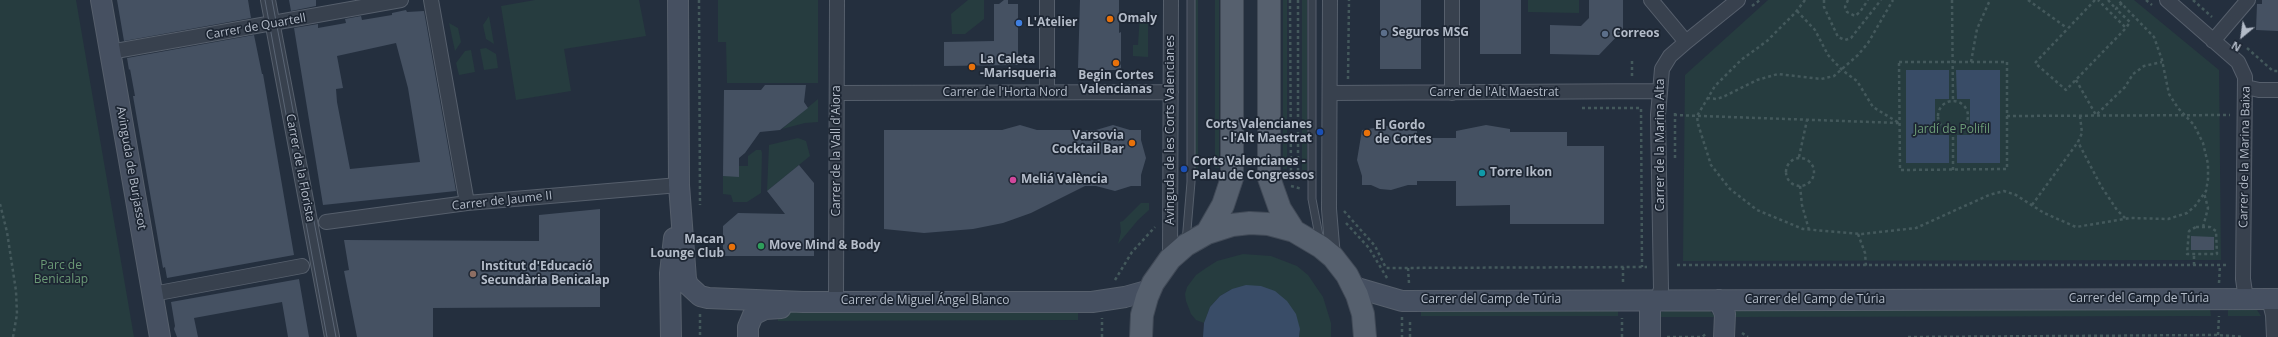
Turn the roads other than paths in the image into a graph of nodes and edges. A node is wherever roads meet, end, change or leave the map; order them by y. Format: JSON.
{"nodes":[{"id":1,"x":101,"y":0,"type":"edge"},
{"id":2,"x":268,"y":0,"type":"edge"},
{"id":3,"x":401,"y":0,"type":"edge"},
{"id":4,"x":430,"y":0,"type":"edge"},
{"id":5,"x":678,"y":0,"type":"edge"},
{"id":6,"x":837,"y":0,"type":"edge"},
{"id":7,"x":1047,"y":0,"type":"edge"},
{"id":8,"x":1171,"y":0,"type":"edge"},
{"id":9,"x":1191,"y":0,"type":"edge"},
{"id":10,"x":1232,"y":0,"type":"edge"},
{"id":11,"x":1269,"y":0,"type":"edge"},
{"id":12,"x":1312,"y":0,"type":"edge"},
{"id":13,"x":1330,"y":0,"type":"edge"},
{"id":14,"x":1452,"y":0,"type":"edge"},
{"id":15,"x":1651,"y":0,"type":"edge"},
{"id":16,"x":1738,"y":0,"type":"edge"},
{"id":17,"x":2248,"y":0,"type":"edge"},
{"id":18,"x":2162,"y":5,"type":"edge"},
{"id":19,"x":273,"y":24,"type":"junction"},
{"id":20,"x":2213,"y":41,"type":"junction"},
{"id":21,"x":1686,"y":42,"type":"junction"},
{"id":22,"x":110,"y":52,"type":"junction"},
{"id":23,"x":2246,"y":87,"type":"junction"},
{"id":24,"x":2278,"y":90,"type":"edge"},
{"id":25,"x":1659,"y":91,"type":"junction"},
{"id":26,"x":1047,"y":92,"type":"junction"},
{"id":27,"x":1171,"y":92,"type":"junction"},
{"id":28,"x":838,"y":93,"type":"junction"},
{"id":29,"x":1330,"y":93,"type":"junction"},
{"id":30,"x":1452,"y":93,"type":"junction"},
{"id":31,"x":679,"y":185,"type":"junction"},
{"id":32,"x":467,"y":203,"type":"junction"},
{"id":33,"x":326,"y":222,"type":"dead end"},
{"id":34,"x":1294,"y":232,"type":"junction"},
{"id":35,"x":1207,"y":233,"type":"junction"},
{"id":36,"x":1178,"y":252,"type":"junction"},
{"id":37,"x":1327,"y":252,"type":"junction"},
{"id":38,"x":302,"y":266,"type":"dead end"},
{"id":39,"x":1354,"y":287,"type":"junction"},
{"id":40,"x":1150,"y":290,"type":"junction"},
{"id":41,"x":152,"y":294,"type":"junction"},
{"id":42,"x":2246,"y":299,"type":"junction"},
{"id":43,"x":2274,"y":299,"type":"edge"},
{"id":44,"x":1719,"y":300,"type":"junction"},
{"id":45,"x":1656,"y":301,"type":"junction"},
{"id":46,"x":803,"y":302,"type":"junction"},
{"id":47,"x":836,"y":302,"type":"junction"},
{"id":48,"x":1724,"y":332,"type":"edge"},
{"id":49,"x":160,"y":337,"type":"edge"},
{"id":50,"x":332,"y":337,"type":"edge"},
{"id":51,"x":671,"y":337,"type":"edge"},
{"id":52,"x":748,"y":337,"type":"edge"},
{"id":53,"x":1141,"y":337,"type":"edge"},
{"id":54,"x":1365,"y":337,"type":"edge"},
{"id":55,"x":1650,"y":337,"type":"edge"},
{"id":56,"x":2274,"y":337,"type":"edge"}],
"edges":[{"from":1,"to":22,"type":"main road","name":"Avinguda de Burjassot"},
{"from":2,"to":19,"type":"street","name":"Carrer de la Florista"},
{"from":3,"to":19,"type":"street","name":"Carrer de Quartell"},
{"from":4,"to":32,"type":"street"},
{"from":5,"to":31,"type":"main road"},
{"from":6,"to":28,"type":"street","name":"Carrer de la Vall d'Aiora"},
{"from":7,"to":26,"type":"street"},
{"from":8,"to":27,"type":"street","name":"Avinguda de les Corts Valencianes"},
{"from":9,"to":36,"type":"lane"},
{"from":10,"to":35,"type":"main road"},
{"from":11,"to":34,"type":"main road"},
{"from":12,"to":37,"type":"lane"},
{"from":13,"to":29,"type":"street"},
{"from":14,"to":30,"type":"street"},
{"from":15,"to":21,"type":"street"},
{"from":16,"to":21,"type":"street","name":"Carrer de la Marina Alta"},
{"from":17,"to":20,"type":"street"},
{"from":18,"to":20,"type":"street","name":"Carrer de la Marina Baixa"},
{"from":19,"to":22,"type":"street","name":"Carrer de Quartell"},
{"from":19,"to":50,"type":"street","name":"Carrer de la Florista"},
{"from":20,"to":23,"type":"street","name":"Carrer de la Marina Baixa"},
{"from":21,"to":25,"type":"street","name":"Carrer de la Marina Alta"},
{"from":22,"to":41,"type":"main road","name":"Avinguda de Burjassot"},
{"from":23,"to":24,"type":"street"},
{"from":23,"to":42,"type":"street","name":"Carrer de la Marina Baixa"},
{"from":25,"to":30,"type":"street","name":"Carrer de l'Alt Maestrat"},
{"from":25,"to":45,"type":"street","name":"Carrer de la Marina Alta"},
{"from":26,"to":27,"type":"street","name":"Carrer de l'Horta Nord"},
{"from":26,"to":28,"type":"street","name":"Carrer de l'Horta Nord"},
{"from":27,"to":36,"type":"street","name":"Avinguda de les Corts Valencianes"},
{"from":28,"to":47,"type":"street","name":"Carrer de la Vall d'Aiora"},
{"from":29,"to":30,"type":"street","name":"Carrer de l'Alt Maestrat"},
{"from":29,"to":37,"type":"street"},
{"from":31,"to":32,"type":"street","name":"Carrer de Jaume II"},
{"from":31,"to":46,"type":"main road","name":"Carrer de Miguel Ángel Blanco"},
{"from":31,"to":51,"type":"main road"},
{"from":32,"to":33,"type":"street","name":"Carrer de Jaume II"},
{"from":34,"to":35,"type":"main road"},
{"from":34,"to":37,"type":"main road"},
{"from":35,"to":36,"type":"main road"},
{"from":36,"to":40,"type":"main road"},
{"from":37,"to":39,"type":"main road"},
{"from":38,"to":41,"type":"street"},
{"from":39,"to":45,"type":"main road","name":"Carrer del Camp de Túria"},
{"from":39,"to":54,"type":"main road"},
{"from":40,"to":47,"type":"main road","name":"Carrer de Miguel Ángel Blanco"},
{"from":40,"to":53,"type":"main road"},
{"from":41,"to":49,"type":"main road","name":"Avinguda de Burjassot"},
{"from":42,"to":43,"type":"main road","name":"Carrer del Camp de Túria"},
{"from":42,"to":44,"type":"main road","name":"Carrer del Camp de Túria"},
{"from":43,"to":56,"type":"street"},
{"from":44,"to":45,"type":"main road","name":"Carrer del Camp de Túria"},
{"from":44,"to":48,"type":"main road"},
{"from":45,"to":55,"type":"main road"},
{"from":46,"to":47,"type":"main road","name":"Carrer de Miguel Ángel Blanco"},
{"from":46,"to":52,"type":"main road"}]}
